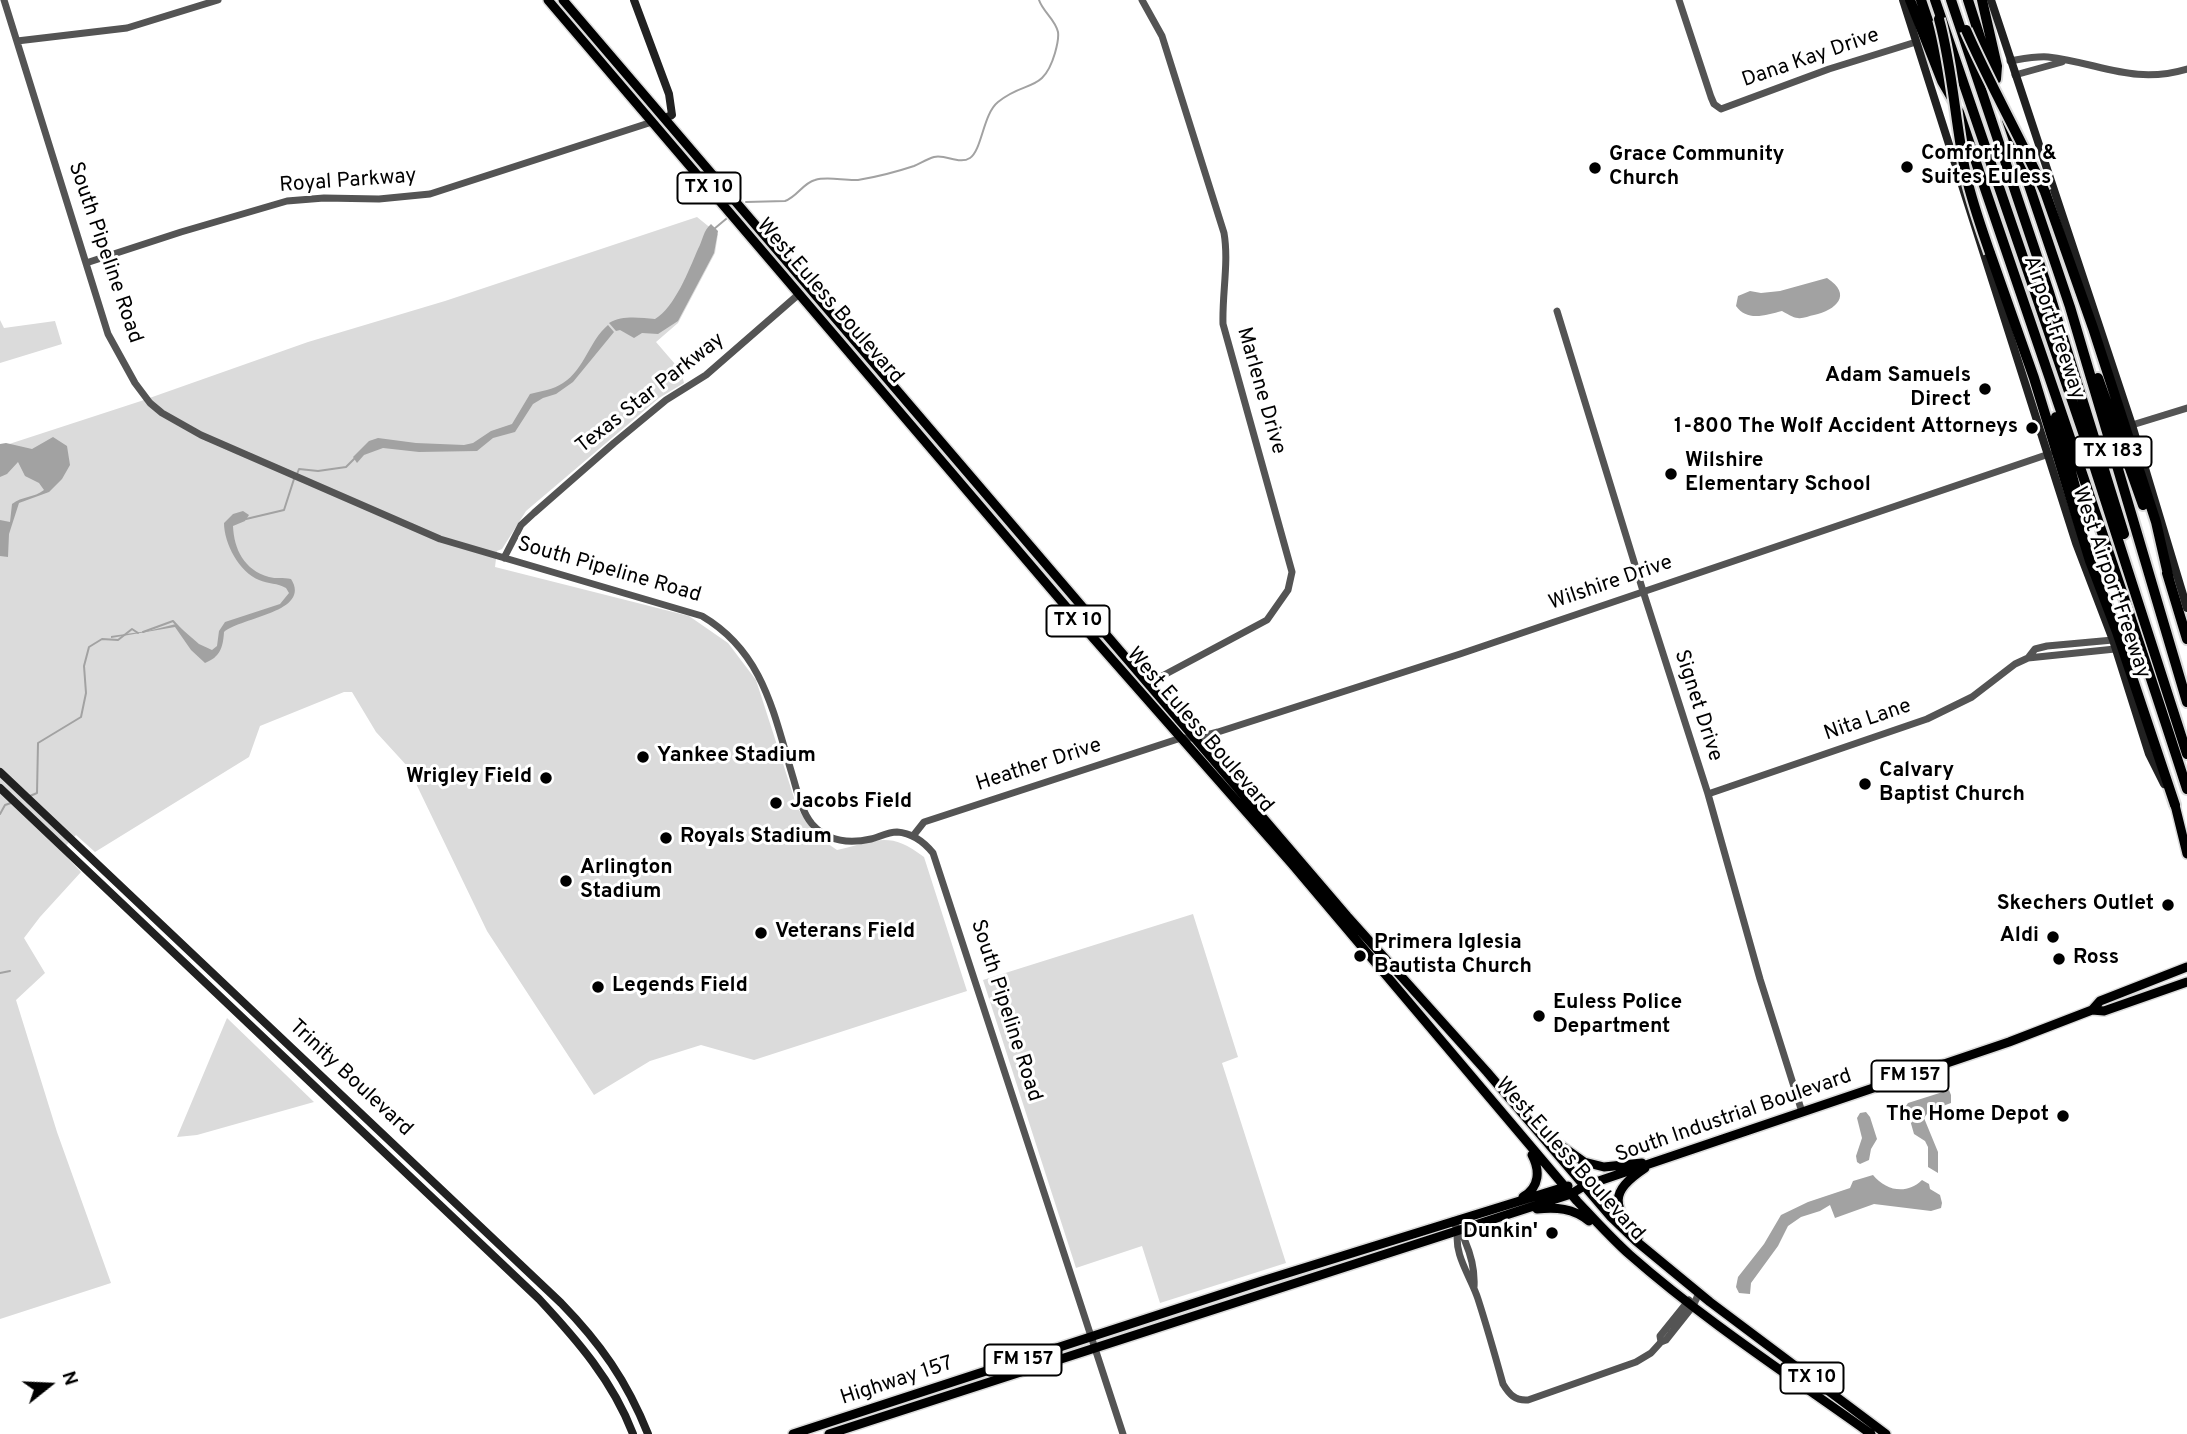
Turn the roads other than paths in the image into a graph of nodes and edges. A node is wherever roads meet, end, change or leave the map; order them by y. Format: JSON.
{"nodes":[{"id":1,"x":4,"y":0,"type":"edge"},
{"id":2,"x":218,"y":0,"type":"edge"},
{"id":3,"x":548,"y":0,"type":"edge"},
{"id":4,"x":634,"y":0,"type":"edge"},
{"id":5,"x":1142,"y":0,"type":"edge"},
{"id":6,"x":1679,"y":0,"type":"edge"},
{"id":7,"x":1903,"y":0,"type":"edge"},
{"id":8,"x":1910,"y":0,"type":"edge"},
{"id":9,"x":1921,"y":0,"type":"edge"},
{"id":10,"x":1935,"y":0,"type":"edge"},
{"id":11,"x":1951,"y":0,"type":"edge"},
{"id":12,"x":1968,"y":0,"type":"edge"},
{"id":13,"x":1982,"y":0,"type":"edge"},
{"id":14,"x":1991,"y":0,"type":"edge"},
{"id":15,"x":566,"y":3,"type":"edge"},
{"id":16,"x":558,"y":11,"type":"junction"},
{"id":17,"x":1941,"y":18,"type":"junction"},
{"id":18,"x":1964,"y":31,"type":"junction"},
{"id":19,"x":17,"y":41,"type":"junction"},
{"id":20,"x":1916,"y":42,"type":"junction"},
{"id":21,"x":2010,"y":61,"type":"junction"},
{"id":22,"x":2066,"y":61,"type":"junction"},
{"id":23,"x":2187,"y":69,"type":"edge"},
{"id":24,"x":607,"y":70,"type":"junction"},
{"id":25,"x":2015,"y":75,"type":"junction"},
{"id":26,"x":1995,"y":86,"type":"junction"},
{"id":27,"x":1956,"y":105,"type":"junction"},
{"id":28,"x":665,"y":118,"type":"junction"},
{"id":29,"x":652,"y":122,"type":"junction"},
{"id":30,"x":699,"y":158,"type":"junction"},
{"id":31,"x":86,"y":263,"type":"junction"},
{"id":32,"x":809,"y":286,"type":"junction"},
{"id":33,"x":2048,"y":289,"type":"junction"},
{"id":34,"x":799,"y":294,"type":"junction"},
{"id":35,"x":2070,"y":307,"type":"junction"},
{"id":36,"x":1557,"y":311,"type":"dead end"},
{"id":37,"x":2035,"y":340,"type":"junction"},
{"id":38,"x":2187,"y":408,"type":"edge"},
{"id":39,"x":2132,"y":425,"type":"junction"},
{"id":40,"x":2049,"y":454,"type":"junction"},
{"id":41,"x":504,"y":558,"type":"junction"},
{"id":42,"x":2169,"y":579,"type":"junction"},
{"id":43,"x":1643,"y":592,"type":"junction"},
{"id":44,"x":2155,"y":597,"type":"junction"},
{"id":45,"x":2187,"y":608,"type":"edge"},
{"id":46,"x":2187,"y":639,"type":"edge"},
{"id":47,"x":2114,"y":644,"type":"junction"},
{"id":48,"x":1149,"y":683,"type":"junction"},
{"id":49,"x":2187,"y":702,"type":"edge"},
{"id":50,"x":2144,"y":710,"type":"junction"},
{"id":51,"x":1181,"y":737,"type":"junction"},
{"id":52,"x":1196,"y":738,"type":"junction"},
{"id":53,"x":2187,"y":739,"type":"edge"},
{"id":54,"x":2187,"y":754,"type":"edge"},
{"id":55,"x":0,"y":772,"type":"edge"},
{"id":56,"x":0,"y":788,"type":"edge"},
{"id":57,"x":2187,"y":789,"type":"edge"},
{"id":58,"x":1708,"y":794,"type":"junction"},
{"id":59,"x":2175,"y":805,"type":"junction"},
{"id":60,"x":913,"y":836,"type":"junction"},
{"id":61,"x":2187,"y":854,"type":"edge"},
{"id":62,"x":2187,"y":967,"type":"edge"},
{"id":63,"x":2187,"y":982,"type":"edge"},
{"id":64,"x":2092,"y":1010,"type":"junction"},
{"id":65,"x":263,"y":1020,"type":"junction"},
{"id":66,"x":256,"y":1030,"type":"junction"},
{"id":67,"x":1435,"y":1034,"type":"junction"},
{"id":68,"x":1452,"y":1034,"type":"junction"},
{"id":69,"x":1499,"y":1085,"type":"junction"},
{"id":70,"x":1486,"y":1096,"type":"junction"},
{"id":71,"x":1802,"y":1112,"type":"junction"},
{"id":72,"x":1532,"y":1124,"type":"junction"},
{"id":73,"x":1529,"y":1146,"type":"junction"},
{"id":74,"x":404,"y":1153,"type":"junction"},
{"id":75,"x":396,"y":1163,"type":"junction"},
{"id":76,"x":1651,"y":1163,"type":"junction"},
{"id":77,"x":1584,"y":1186,"type":"junction"},
{"id":78,"x":1568,"y":1190,"type":"junction"},
{"id":79,"x":1514,"y":1207,"type":"junction"},
{"id":80,"x":1453,"y":1221,"type":"junction"},
{"id":81,"x":1458,"y":1231,"type":"junction"},
{"id":82,"x":1616,"y":1241,"type":"junction"},
{"id":83,"x":1650,"y":1253,"type":"junction"},
{"id":84,"x":1351,"y":1254,"type":"junction"},
{"id":85,"x":1355,"y":1265,"type":"junction"},
{"id":86,"x":529,"y":1272,"type":"junction"},
{"id":87,"x":519,"y":1281,"type":"junction"},
{"id":88,"x":1699,"y":1293,"type":"junction"},
{"id":89,"x":1690,"y":1304,"type":"junction"},
{"id":90,"x":1092,"y":1338,"type":"junction"},
{"id":91,"x":1096,"y":1348,"type":"junction"},
{"id":92,"x":633,"y":1434,"type":"edge"},
{"id":93,"x":648,"y":1434,"type":"edge"},
{"id":94,"x":793,"y":1434,"type":"edge"},
{"id":95,"x":829,"y":1434,"type":"edge"},
{"id":96,"x":1123,"y":1434,"type":"edge"},
{"id":97,"x":1871,"y":1434,"type":"edge"},
{"id":98,"x":1886,"y":1434,"type":"edge"}],
"edges":[{"from":1,"to":19,"type":"street","name":"South Pipeline Road"},
{"from":2,"to":19,"type":"street"},
{"from":3,"to":16,"type":"main road","name":"West Euless Boulevard","number":"TX 10"},
{"from":4,"to":28,"type":"main road"},
{"from":5,"to":48,"type":"street","name":"Marlene Drive"},
{"from":6,"to":20,"type":"street","name":"Dana Kay Drive"},
{"from":7,"to":20,"type":"main road","name":"West Airport Freeway"},
{"from":8,"to":27,"type":"highway"},
{"from":9,"to":27,"type":"highway","name":"Airport Freeway","number":"TX 183"},
{"from":10,"to":17,"type":"highway"},
{"from":11,"to":18,"type":"highway"},
{"from":12,"to":26,"type":"highway","name":"Airport Freeway","number":"TX 183"},
{"from":13,"to":26,"type":"highway"},
{"from":14,"to":21,"type":"main road","name":"Airport Freeway"},
{"from":15,"to":16,"type":"main road"},
{"from":15,"to":28,"type":"main road","name":"West Euless Boulevard","number":"TX 10"},
{"from":16,"to":24,"type":"main road","name":"West Euless Boulevard","number":"TX 10"},
{"from":17,"to":50,"type":"highway","bridge":true},
{"from":17,"to":54,"type":"highway","bridge":true},
{"from":18,"to":33,"type":"highway"},
{"from":18,"to":42,"type":"highway","bridge":true},
{"from":19,"to":31,"type":"street","name":"South Pipeline Road"},
{"from":20,"to":40,"type":"main road","name":"West Airport Freeway"},
{"from":21,"to":22,"type":"street"},
{"from":21,"to":25,"type":"main road","name":"Airport Freeway"},
{"from":22,"to":23,"type":"street"},
{"from":22,"to":25,"type":"street"},
{"from":24,"to":28,"type":"main road"},
{"from":24,"to":29,"type":"main road","name":"West Euless Boulevard","number":"TX 10"},
{"from":25,"to":39,"type":"main road","name":"Airport Freeway"},
{"from":26,"to":35,"type":"highway","name":"Airport Freeway","number":"TX 183"},
{"from":27,"to":37,"type":"highway","name":"Airport Freeway","number":"TX 183"},
{"from":28,"to":30,"type":"main road","name":"West Euless Boulevard","number":"TX 10"},
{"from":29,"to":30,"type":"main road"},
{"from":29,"to":31,"type":"street","name":"Royal Parkway"},
{"from":29,"to":34,"type":"main road","name":"West Euless Boulevard","number":"TX 10"},
{"from":30,"to":32,"type":"main road","name":"West Euless Boulevard","number":"TX 10"},
{"from":31,"to":41,"type":"street","name":"South Pipeline Road"},
{"from":32,"to":34,"type":"main road"},
{"from":32,"to":48,"type":"main road","name":"West Euless Boulevard","number":"TX 10"},
{"from":33,"to":44,"type":"highway"},
{"from":33,"to":53,"type":"highway"},
{"from":34,"to":41,"type":"street","name":"Texas Star Parkway"},
{"from":34,"to":51,"type":"main road","name":"West Euless Boulevard","number":"TX 10"},
{"from":35,"to":42,"type":"highway"},
{"from":35,"to":44,"type":"highway","name":"Airport Freeway","number":"TX 183"},
{"from":36,"to":43,"type":"street","name":"Signet Drive"},
{"from":37,"to":50,"type":"highway"},
{"from":37,"to":57,"type":"highway","name":"Airport Freeway","number":"TX 183"},
{"from":38,"to":39,"type":"street"},
{"from":39,"to":45,"type":"main road","name":"Airport Freeway"},
{"from":40,"to":43,"type":"street","name":"Wilshire Drive"},
{"from":40,"to":47,"type":"main road","name":"West Airport Freeway"},
{"from":41,"to":60,"type":"street","name":"South Pipeline Road"},
{"from":42,"to":46,"type":"highway"},
{"from":43,"to":52,"type":"street","name":"Wilshire Drive"},
{"from":43,"to":58,"type":"street","name":"Signet Drive"},
{"from":44,"to":49,"type":"highway","name":"Airport Freeway","number":"TX 183"},
{"from":47,"to":58,"type":"street","name":"Nita Lane"},
{"from":47,"to":59,"type":"main road","name":"West Airport Freeway"},
{"from":48,"to":52,"type":"main road","name":"West Euless Boulevard","number":"TX 10"},
{"from":50,"to":59,"type":"highway"},
{"from":51,"to":52,"type":"street","name":"Wilshire Drive"},
{"from":51,"to":60,"type":"street","name":"Heather Drive"},
{"from":51,"to":67,"type":"main road","name":"West Euless Boulevard","number":"TX 10"},
{"from":52,"to":68,"type":"main road","name":"West Euless Boulevard","number":"TX 10"},
{"from":55,"to":65,"type":"main road","name":"Trinity Boulevard"},
{"from":56,"to":66,"type":"main road","name":"Trinity Boulevard"},
{"from":58,"to":71,"type":"street","name":"Signet Drive"},
{"from":59,"to":61,"type":"main road","name":"West Airport Freeway"},
{"from":60,"to":90,"type":"street","name":"South Pipeline Road"},
{"from":62,"to":64,"type":"main road","name":"South Industrial Boulevard","number":"FM 157"},
{"from":63,"to":64,"type":"main road","name":"South Industrial Boulevard","number":"FM 157"},
{"from":64,"to":71,"type":"main road","name":"South Industrial Boulevard","number":"FM 157"},
{"from":65,"to":66,"type":"main road"},
{"from":65,"to":74,"type":"main road","name":"Trinity Boulevard"},
{"from":66,"to":75,"type":"main road","name":"Trinity Boulevard"},
{"from":67,"to":68,"type":"main road"},
{"from":67,"to":70,"type":"main road","name":"West Euless Boulevard","number":"TX 10"},
{"from":68,"to":69,"type":"main road","name":"West Euless Boulevard","number":"TX 10"},
{"from":69,"to":70,"type":"main road"},
{"from":69,"to":72,"type":"main road","name":"West Euless Boulevard","number":"TX 10"},
{"from":70,"to":73,"type":"main road","name":"West Euless Boulevard","number":"TX 10"},
{"from":71,"to":76,"type":"main road","name":"South Industrial Boulevard","number":"FM 157"},
{"from":72,"to":76,"type":"main road"},
{"from":72,"to":77,"type":"main road","name":"West Euless Boulevard","number":"TX 10"},
{"from":73,"to":78,"type":"main road","name":"West Euless Boulevard","number":"TX 10"},
{"from":73,"to":79,"type":"main road"},
{"from":74,"to":75,"type":"main road"},
{"from":74,"to":86,"type":"main road","name":"Trinity Boulevard"},
{"from":75,"to":87,"type":"main road","name":"Trinity Boulevard"},
{"from":76,"to":77,"type":"main road","name":"South Industrial Boulevard","number":"FM 157"},
{"from":76,"to":83,"type":"main road"},
{"from":77,"to":78,"type":"main road","name":"South Industrial Boulevard","number":"FM 157"},
{"from":77,"to":83,"type":"main road","name":"West Euless Boulevard","number":"TX 10"},
{"from":78,"to":79,"type":"main road","name":"South Industrial Boulevard","number":"FM 157"},
{"from":78,"to":82,"type":"main road","name":"West Euless Boulevard","number":"TX 10"},
{"from":79,"to":80,"type":"main road","name":"South Industrial Boulevard","number":"FM 157"},
{"from":79,"to":81,"type":"main road","name":"South Industrial Boulevard","number":"FM 157"},
{"from":79,"to":82,"type":"main road"},
{"from":80,"to":81,"type":"street"},
{"from":80,"to":84,"type":"main road","name":"South Industrial Boulevard","number":"FM 157"},
{"from":81,"to":85,"type":"main road","name":"South Industrial Boulevard","number":"FM 157"},
{"from":81,"to":89,"type":"street"},
{"from":82,"to":89,"type":"main road","name":"West Euless Boulevard","number":"TX 10"},
{"from":83,"to":88,"type":"main road","name":"West Euless Boulevard","number":"TX 10"},
{"from":84,"to":85,"type":"main road"},
{"from":84,"to":90,"type":"main road","name":"South Industrial Boulevard","number":"FM 157"},
{"from":85,"to":91,"type":"main road","name":"South Industrial Boulevard","number":"FM 157"},
{"from":86,"to":87,"type":"main road"},
{"from":86,"to":93,"type":"main road","name":"Trinity Boulevard"},
{"from":87,"to":92,"type":"main road","name":"Trinity Boulevard"},
{"from":88,"to":89,"type":"street"},
{"from":88,"to":98,"type":"main road","name":"West Euless Boulevard","number":"TX 10"},
{"from":89,"to":97,"type":"main road","name":"West Euless Boulevard","number":"TX 10"},
{"from":90,"to":91,"type":"street","name":"South Pipeline Road"},
{"from":90,"to":94,"type":"main road","name":"Highway 157","number":"FM 157"},
{"from":91,"to":95,"type":"main road","name":"Highway 157","number":"FM 157"},
{"from":91,"to":96,"type":"street","name":"South Pipeline Road"}]}
